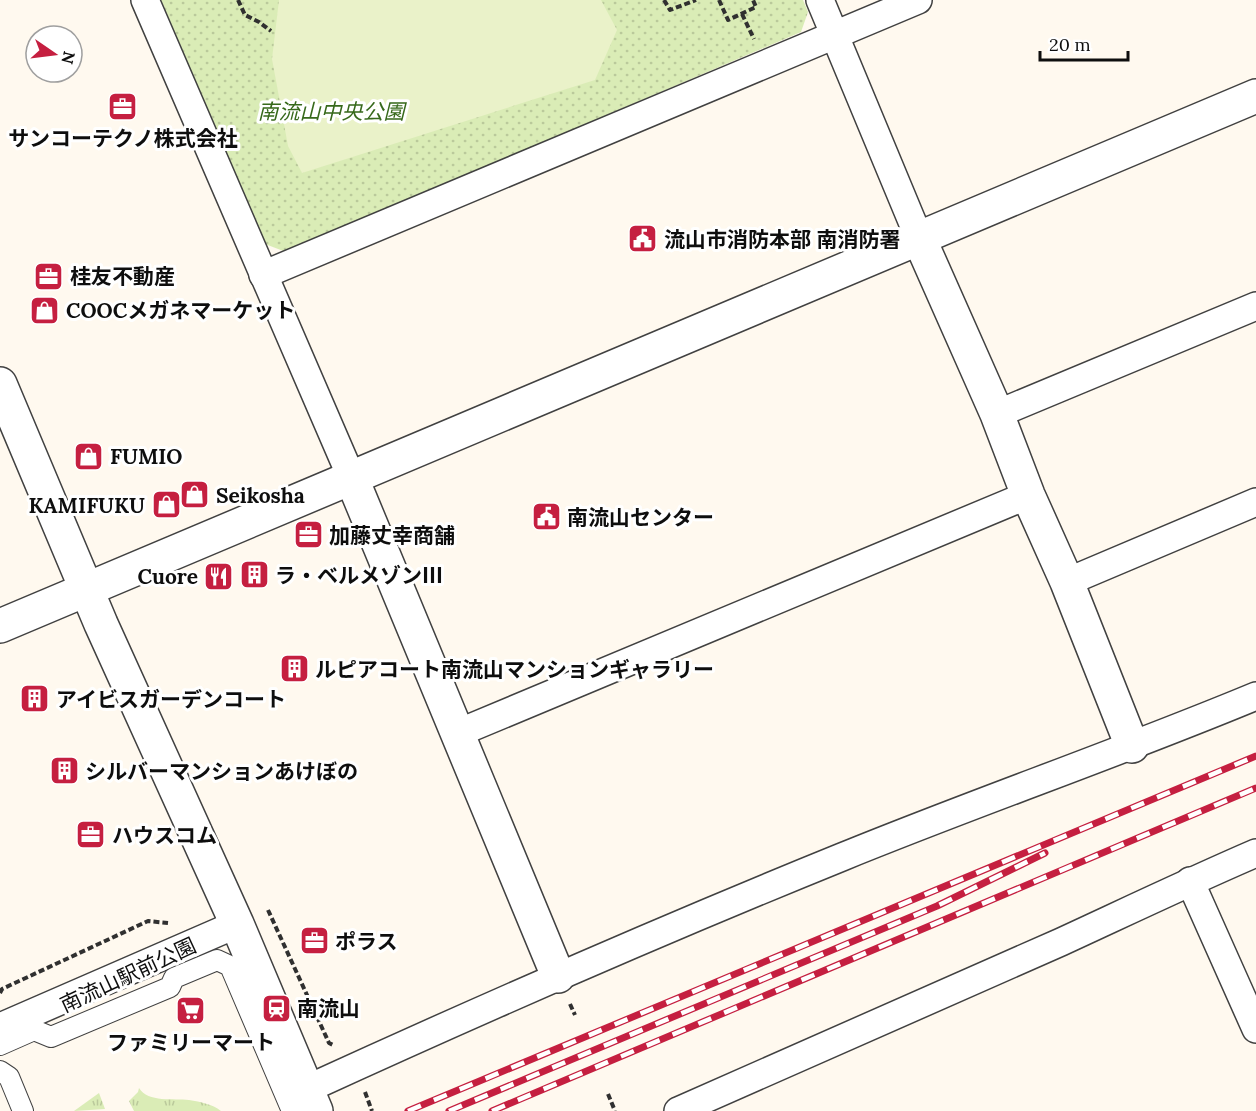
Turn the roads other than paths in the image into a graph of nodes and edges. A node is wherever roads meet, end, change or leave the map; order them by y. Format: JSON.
{"nodes":[{"id":1,"x":146,"y":0,"type":"edge"},
{"id":2,"x":820,"y":0,"type":"edge"},
{"id":3,"x":918,"y":0,"type":"edge"},
{"id":4,"x":835,"y":35,"type":"junction"},
{"id":5,"x":1256,"y":96,"type":"edge"},
{"id":6,"x":918,"y":238,"type":"junction"},
{"id":7,"x":263,"y":275,"type":"junction"},
{"id":8,"x":1256,"y":306,"type":"edge"},
{"id":9,"x":0,"y":384,"type":"edge"},
{"id":10,"x":997,"y":414,"type":"junction"},
{"id":11,"x":352,"y":479,"type":"junction"},
{"id":12,"x":1028,"y":495,"type":"junction"},
{"id":13,"x":1256,"y":502,"type":"edge"},
{"id":14,"x":1067,"y":582,"type":"junction"},
{"id":15,"x":87,"y":590,"type":"junction"},
{"id":16,"x":0,"y":626,"type":"edge"},
{"id":17,"x":1256,"y":696,"type":"edge"},
{"id":18,"x":458,"y":733,"type":"junction"},
{"id":19,"x":1132,"y":746,"type":"junction"},
{"id":20,"x":1256,"y":853,"type":"edge"},
{"id":21,"x":1190,"y":881,"type":"junction"},
{"id":22,"x":237,"y":924,"type":"junction"},
{"id":23,"x":558,"y":976,"type":"junction"},
{"id":24,"x":0,"y":1027,"type":"edge"},
{"id":25,"x":1256,"y":1029,"type":"edge"},
{"id":26,"x":0,"y":1045,"type":"edge"},
{"id":27,"x":0,"y":1071,"type":"edge"},
{"id":28,"x":305,"y":1104,"type":"edge"},
{"id":29,"x":23,"y":1111,"type":"edge"},
{"id":30,"x":678,"y":1111,"type":"edge"}],
"edges":[{"from":1,"to":7,"type":"street"},
{"from":2,"to":4,"type":"street"},
{"from":3,"to":4,"type":"street"},
{"from":4,"to":6,"type":"street"},
{"from":4,"to":7,"type":"street"},
{"from":5,"to":6,"type":"street"},
{"from":6,"to":10,"type":"street"},
{"from":6,"to":11,"type":"street"},
{"from":7,"to":11,"type":"street"},
{"from":8,"to":10,"type":"street"},
{"from":9,"to":15,"type":"street"},
{"from":10,"to":12,"type":"street"},
{"from":11,"to":15,"type":"street"},
{"from":11,"to":18,"type":"street"},
{"from":12,"to":14,"type":"street"},
{"from":12,"to":18,"type":"street"},
{"from":13,"to":14,"type":"street"},
{"from":14,"to":19,"type":"street"},
{"from":15,"to":16,"type":"street"},
{"from":15,"to":22,"type":"street"},
{"from":17,"to":19,"type":"street"},
{"from":18,"to":23,"type":"street"},
{"from":19,"to":23,"type":"street"},
{"from":20,"to":21,"type":"street"},
{"from":21,"to":25,"type":"street"},
{"from":21,"to":30,"type":"street"},
{"from":22,"to":24,"type":"street"},
{"from":22,"to":28,"type":"street"},
{"from":23,"to":28,"type":"street"},
{"from":26,"to":28,"type":"street","name":"南流山駅前公園"},
{"from":27,"to":29,"type":"street"}]}
